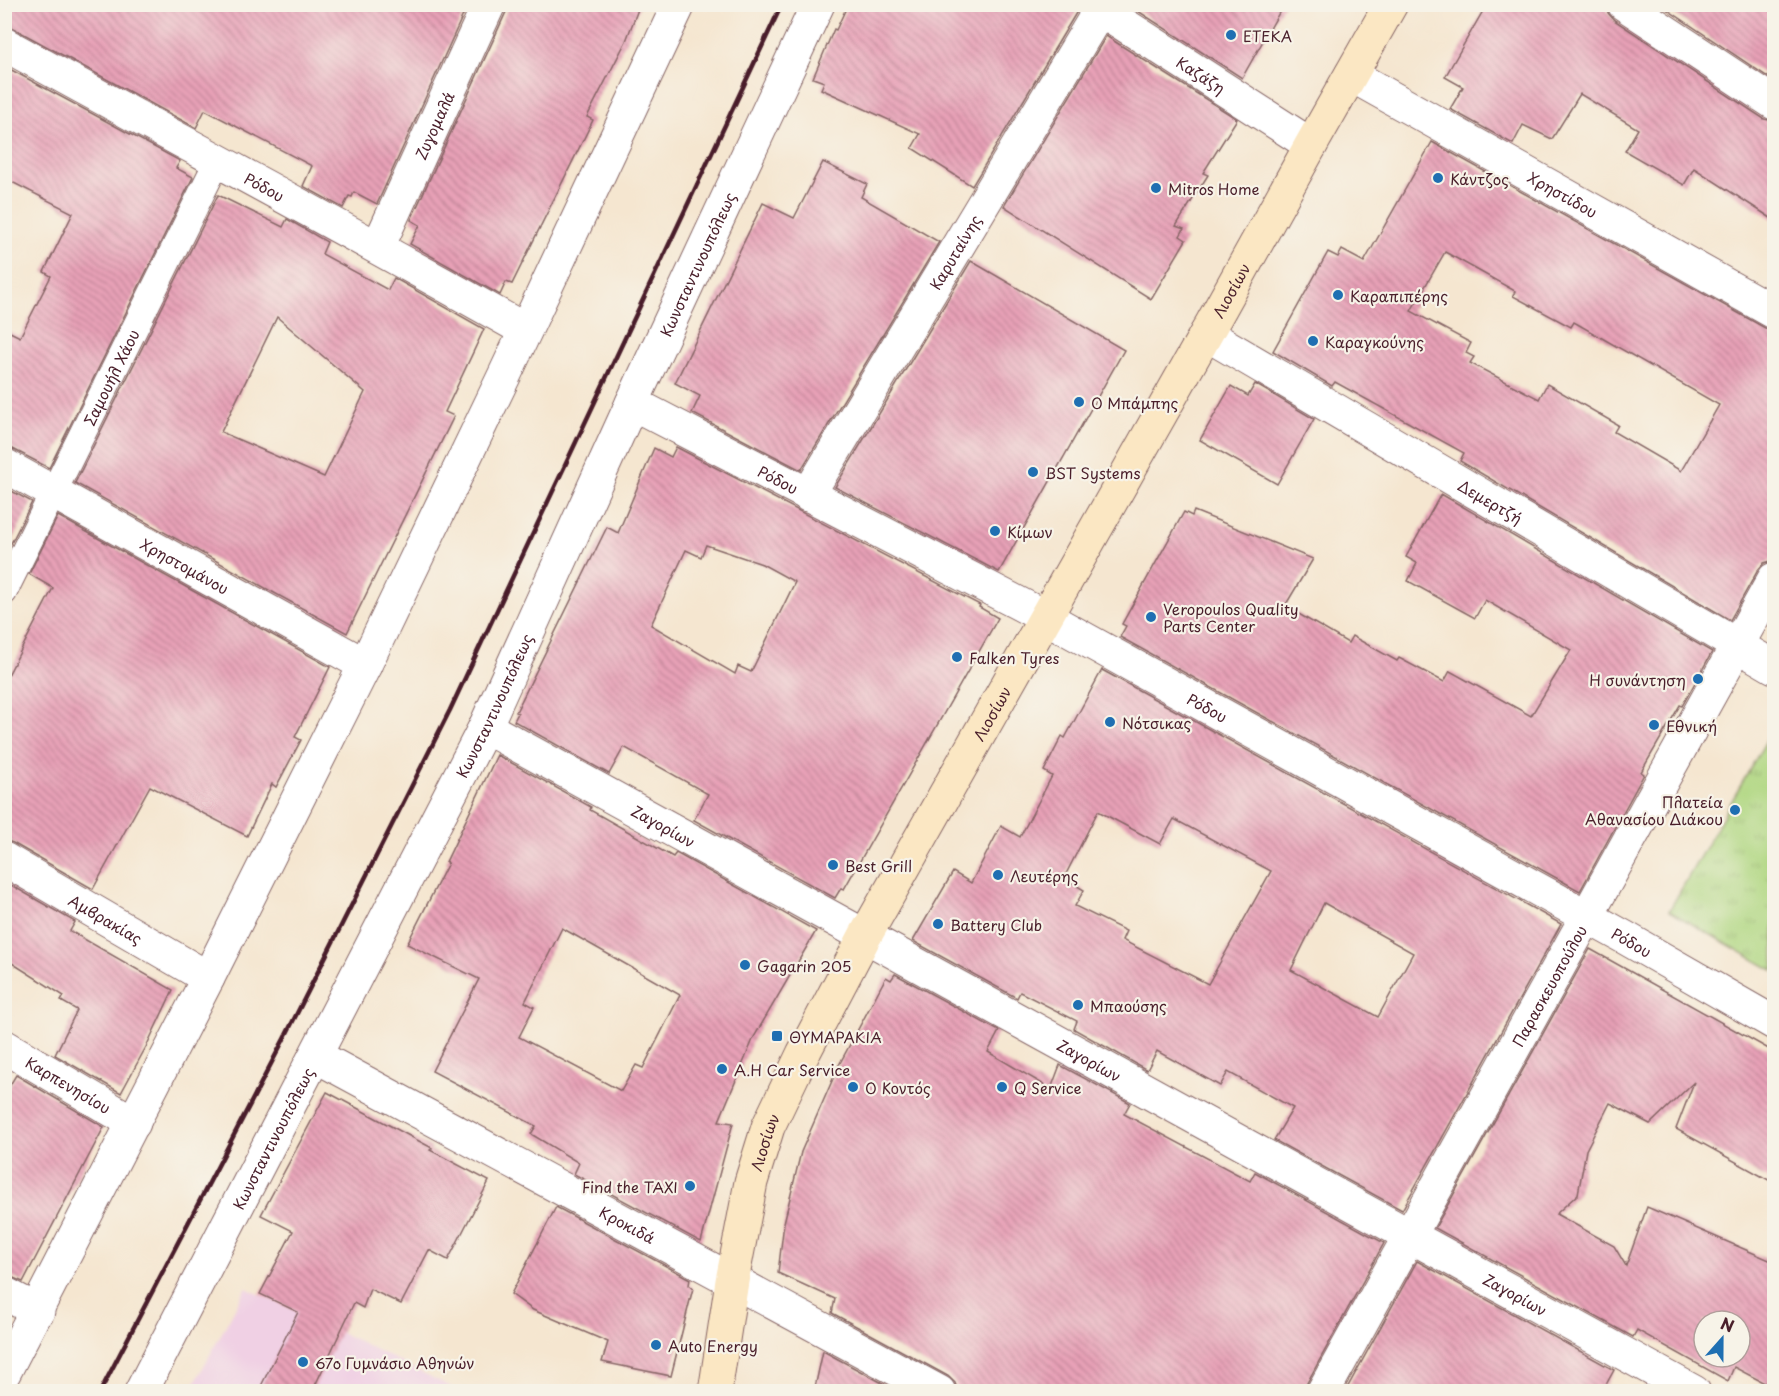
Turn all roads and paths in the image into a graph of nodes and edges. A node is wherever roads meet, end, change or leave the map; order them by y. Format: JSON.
{"nodes":[{"id":1,"x":489,"y":4,"type":"edge"},
{"id":2,"x":679,"y":4,"type":"edge"},
{"id":3,"x":818,"y":4,"type":"edge"},
{"id":4,"x":1391,"y":4,"type":"edge"},
{"id":5,"x":1624,"y":4,"type":"edge"},
{"id":6,"x":1096,"y":7,"type":"edge"},
{"id":7,"x":4,"y":44,"type":"edge"},
{"id":8,"x":1351,"y":75,"type":"junction"},
{"id":9,"x":1774,"y":103,"type":"edge"},
{"id":10,"x":1311,"y":145,"type":"junction"},
{"id":11,"x":218,"y":162,"type":"junction"},
{"id":12,"x":378,"y":247,"type":"junction"},
{"id":13,"x":1774,"y":312,"type":"edge"},
{"id":14,"x":525,"y":330,"type":"junction"},
{"id":15,"x":1206,"y":334,"type":"junction"},
{"id":16,"x":632,"y":403,"type":"junction"},
{"id":17,"x":4,"y":465,"type":"edge"},
{"id":18,"x":54,"y":492,"type":"junction"},
{"id":19,"x":808,"y":495,"type":"junction"},
{"id":20,"x":1774,"y":579,"type":"edge"},
{"id":21,"x":4,"y":592,"type":"edge"},
{"id":22,"x":1045,"y":617,"type":"junction"},
{"id":23,"x":1738,"y":646,"type":"junction"},
{"id":24,"x":365,"y":665,"type":"junction"},
{"id":25,"x":1774,"y":667,"type":"edge"},
{"id":26,"x":485,"y":727,"type":"junction"},
{"id":27,"x":4,"y":859,"type":"edge"},
{"id":28,"x":1587,"y":917,"type":"junction"},
{"id":29,"x":865,"y":936,"type":"junction"},
{"id":30,"x":208,"y":978,"type":"junction"},
{"id":31,"x":1774,"y":1023,"type":"edge"},
{"id":32,"x":4,"y":1046,"type":"edge"},
{"id":33,"x":316,"y":1056,"type":"junction"},
{"id":34,"x":134,"y":1123,"type":"junction"},
{"id":35,"x":1410,"y":1235,"type":"junction"},
{"id":36,"x":732,"y":1281,"type":"junction"},
{"id":37,"x":4,"y":1293,"type":"edge"},
{"id":38,"x":38,"y":1311,"type":"junction"},
{"id":39,"x":4,"y":1373,"type":"edge"},
{"id":40,"x":141,"y":1392,"type":"edge"},
{"id":41,"x":715,"y":1392,"type":"edge"},
{"id":42,"x":939,"y":1392,"type":"edge"},
{"id":43,"x":1323,"y":1392,"type":"edge"},
{"id":44,"x":1694,"y":1392,"type":"edge"}],
"edges":[{"from":1,"to":12,"type":"street","name":"Ζυγομαλά"},
{"from":2,"to":14,"type":"street"},
{"from":3,"to":16,"type":"street","name":"Κωνσταντινουπόλεως"},
{"from":4,"to":8,"type":"main road","name":"Λιοσίων"},
{"from":5,"to":9,"type":"street"},
{"from":6,"to":10,"type":"street","name":"Καζάζη"},
{"from":6,"to":19,"type":"street","name":"Καρυταίνης"},
{"from":7,"to":11,"type":"street","name":"Ρόδου"},
{"from":8,"to":10,"type":"main road","name":"Λιοσίων"},
{"from":8,"to":13,"type":"street","name":"Χρηστίδου"},
{"from":10,"to":15,"type":"main road","name":"Λιοσίων"},
{"from":11,"to":12,"type":"street","name":"Ρόδου"},
{"from":11,"to":18,"type":"lane","name":"Σαμουήλ Χάου"},
{"from":12,"to":14,"type":"street","name":"Ρόδου"},
{"from":14,"to":24,"type":"street"},
{"from":15,"to":22,"type":"main road","name":"Λιοσίων"},
{"from":15,"to":23,"type":"street","name":"Δεμερτζή"},
{"from":16,"to":19,"type":"street","name":"Ρόδου"},
{"from":16,"to":26,"type":"street","name":"Κωνσταντινουπόλεως"},
{"from":17,"to":18,"type":"street","name":"Χρηστομάνου"},
{"from":18,"to":21,"type":"lane","name":"Σαμουήλ Χάου"},
{"from":18,"to":24,"type":"street","name":"Χρηστομάνου"},
{"from":19,"to":22,"type":"street","name":"Ρόδου"},
{"from":20,"to":23,"type":"street","name":"Παρασκευοπούλου"},
{"from":22,"to":28,"type":"street","name":"Ρόδου"},
{"from":22,"to":29,"type":"main road","name":"Λιοσίων"},
{"from":23,"to":25,"type":"street","name":"Δεμερτζή"},
{"from":23,"to":28,"type":"street","name":"Παρασκευοπούλου"},
{"from":24,"to":30,"type":"street"},
{"from":26,"to":29,"type":"street","name":"Ζαγορίων"},
{"from":26,"to":33,"type":"street","name":"Κωνσταντινουπόλεως"},
{"from":27,"to":30,"type":"street","name":"Αμβρακίας"},
{"from":28,"to":31,"type":"street","name":"Ρόδου"},
{"from":28,"to":35,"type":"street","name":"Παρασκευοπούλου"},
{"from":29,"to":35,"type":"street","name":"Ζαγορίων"},
{"from":29,"to":36,"type":"main road","name":"Λιοσίων"},
{"from":30,"to":34,"type":"street"},
{"from":32,"to":34,"type":"street","name":"Καρπενησίου"},
{"from":33,"to":36,"type":"street","name":"Κροκιδά"},
{"from":33,"to":40,"type":"street","name":"Κωνσταντινουπόλεως"},
{"from":34,"to":38,"type":"street"},
{"from":35,"to":43,"type":"street","name":"Παρασκευοπούλου"},
{"from":35,"to":44,"type":"street","name":"Ζαγορίων"},
{"from":36,"to":41,"type":"main road","name":"Λιοσίων"},
{"from":36,"to":42,"type":"street","name":"Κροκιδά"},
{"from":37,"to":38,"type":"street"},
{"from":38,"to":39,"type":"street"}]}
